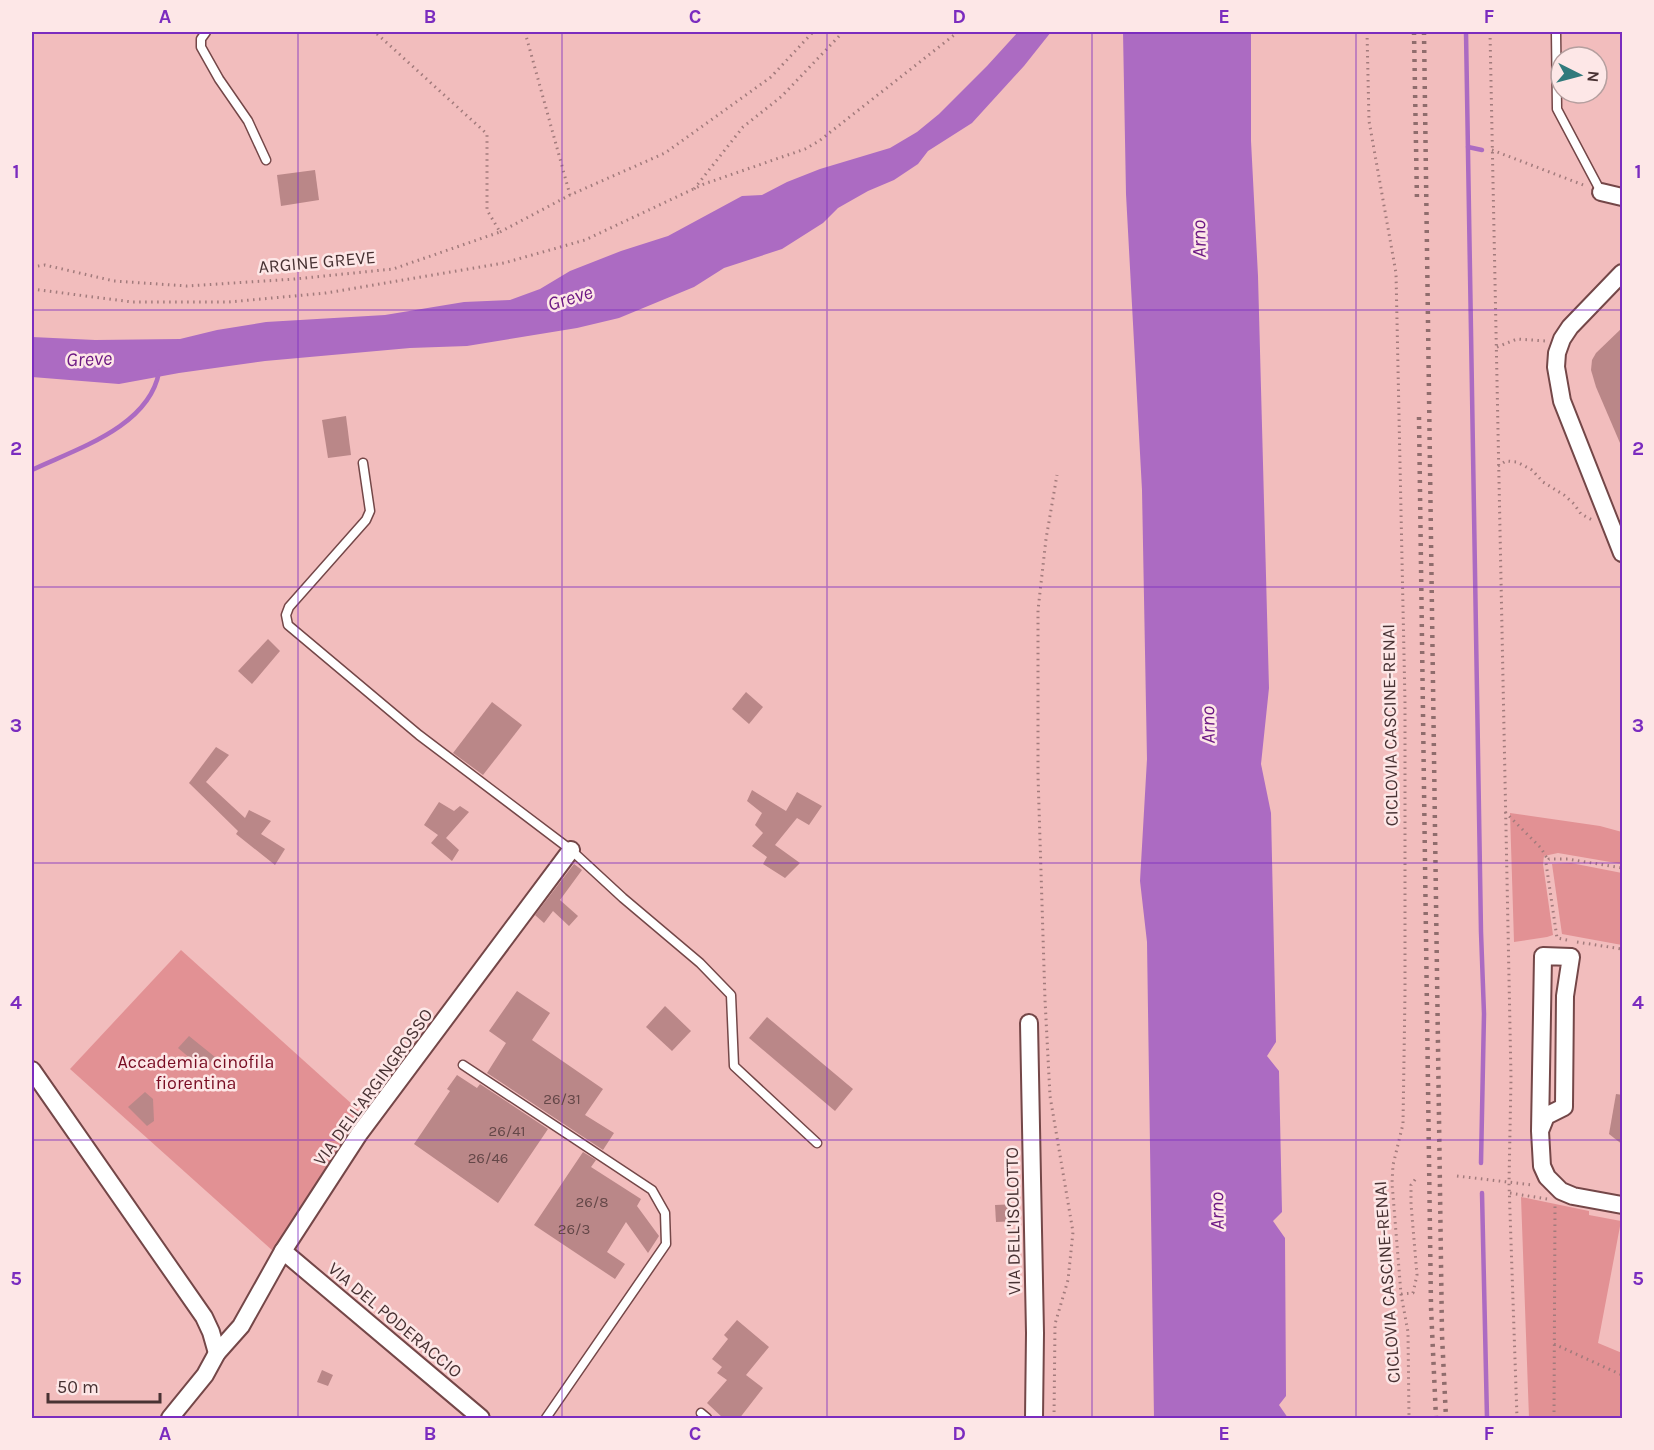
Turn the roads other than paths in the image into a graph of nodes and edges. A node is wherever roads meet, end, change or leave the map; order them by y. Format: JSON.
{"nodes":[{"id":1,"x":206,"y":32,"type":"edge"},
{"id":2,"x":1556,"y":32,"type":"edge"},
{"id":3,"x":266,"y":160,"type":"dead end"},
{"id":4,"x":1601,"y":192,"type":"joint"},
{"id":5,"x":1623,"y":197,"type":"edge"},
{"id":6,"x":1623,"y":273,"type":"edge"},
{"id":7,"x":363,"y":463,"type":"dead end"},
{"id":8,"x":1621,"y":546,"type":"edge"},
{"id":9,"x":571,"y":850,"type":"junction"},
{"id":10,"x":1029,"y":1023,"type":"dead end"},
{"id":11,"x":463,"y":1065,"type":"dead end"},
{"id":12,"x":32,"y":1070,"type":"edge"},
{"id":13,"x":1539,"y":1131,"type":"junction"},
{"id":14,"x":817,"y":1143,"type":"dead end"},
{"id":15,"x":1623,"y":1205,"type":"edge"},
{"id":16,"x":283,"y":1251,"type":"junction"},
{"id":17,"x":217,"y":1353,"type":"junction"},
{"id":18,"x":170,"y":1419,"type":"edge"},
{"id":19,"x":481,"y":1419,"type":"edge"},
{"id":20,"x":546,"y":1419,"type":"edge"},
{"id":21,"x":1034,"y":1419,"type":"edge"}],
"edges":[{"from":1,"to":3,"type":"lane"},
{"from":2,"to":4,"type":"lane"},
{"from":4,"to":5,"type":"street"},
{"from":6,"to":8,"type":"street"},
{"from":7,"to":9,"type":"lane"},
{"from":9,"to":14,"type":"lane"},
{"from":9,"to":16,"type":"street","name":"VIA DELL'ARGINGROSSO"},
{"from":10,"to":21,"type":"street","name":"VIA DELL'ISOLOTTO"},
{"from":11,"to":20,"type":"lane"},
{"from":12,"to":17,"type":"street"},
{"from":13,"to":13,"type":"street"},
{"from":13,"to":15,"type":"street"},
{"from":16,"to":17,"type":"street","name":"VIA DELL'ARGINGROSSO"},
{"from":16,"to":19,"type":"street","name":"VIA DEL PODERACCIO"},
{"from":17,"to":18,"type":"street","name":"VIA DELL'ARGINGROSSO"}]}
